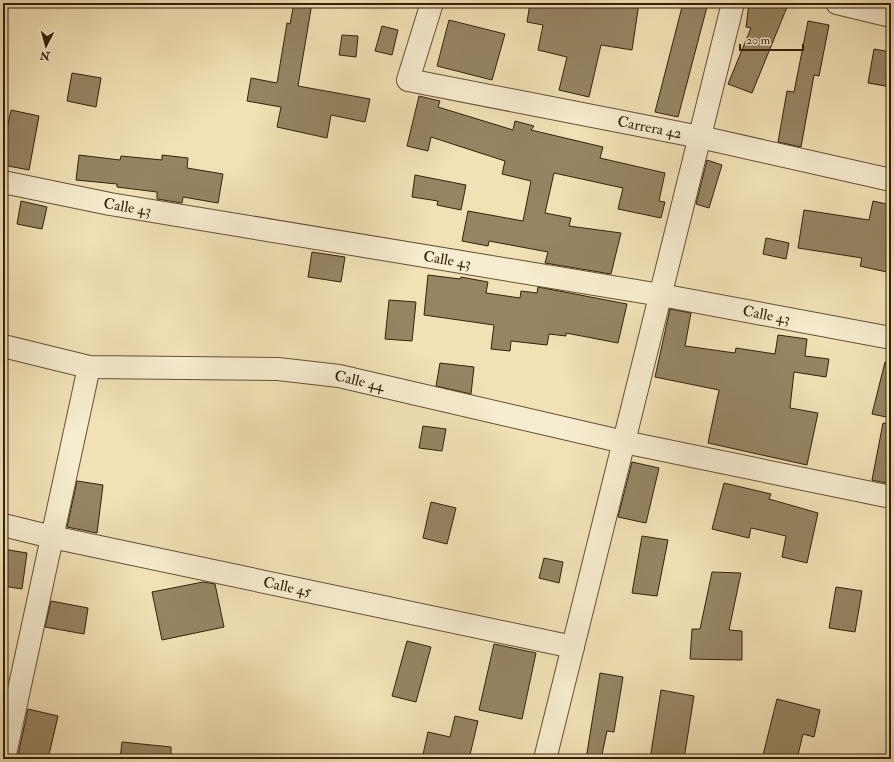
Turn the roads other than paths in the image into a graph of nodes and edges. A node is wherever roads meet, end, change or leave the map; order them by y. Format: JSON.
{"nodes":[{"id":1,"x":432,"y":3,"type":"edge"},
{"id":2,"x":733,"y":3,"type":"edge"},
{"id":3,"x":837,"y":3,"type":"edge"},
{"id":4,"x":891,"y":16,"type":"edge"},
{"id":5,"x":700,"y":137,"type":"junction"},
{"id":6,"x":891,"y":180,"type":"edge"},
{"id":7,"x":3,"y":182,"type":"edge"},
{"id":8,"x":660,"y":295,"type":"junction"},
{"id":9,"x":891,"y":338,"type":"edge"},
{"id":10,"x":3,"y":346,"type":"edge"},
{"id":11,"x":89,"y":367,"type":"junction"},
{"id":12,"x":624,"y":442,"type":"junction"},
{"id":13,"x":891,"y":497,"type":"edge"},
{"id":14,"x":3,"y":524,"type":"edge"},
{"id":15,"x":52,"y":537,"type":"junction"},
{"id":16,"x":573,"y":647,"type":"junction"},
{"id":17,"x":4,"y":759,"type":"edge"},
{"id":18,"x":545,"y":759,"type":"edge"}],
"edges":[{"from":1,"to":5,"type":"street","name":"Carrera 42"},
{"from":2,"to":5,"type":"street"},
{"from":3,"to":4,"type":"street"},
{"from":5,"to":6,"type":"street","name":"Carrera 42"},
{"from":5,"to":8,"type":"street"},
{"from":7,"to":8,"type":"street","name":"Calle 43"},
{"from":8,"to":9,"type":"street","name":"Calle 43"},
{"from":8,"to":12,"type":"street"},
{"from":10,"to":11,"type":"street","name":"Calle 44"},
{"from":11,"to":12,"type":"street","name":"Calle 44"},
{"from":11,"to":15,"type":"street"},
{"from":12,"to":13,"type":"street","name":"Calle 44"},
{"from":12,"to":16,"type":"street"},
{"from":14,"to":15,"type":"street","name":"Calle 45"},
{"from":15,"to":16,"type":"street","name":"Calle 45"},
{"from":15,"to":17,"type":"street"},
{"from":16,"to":18,"type":"street"}]}
